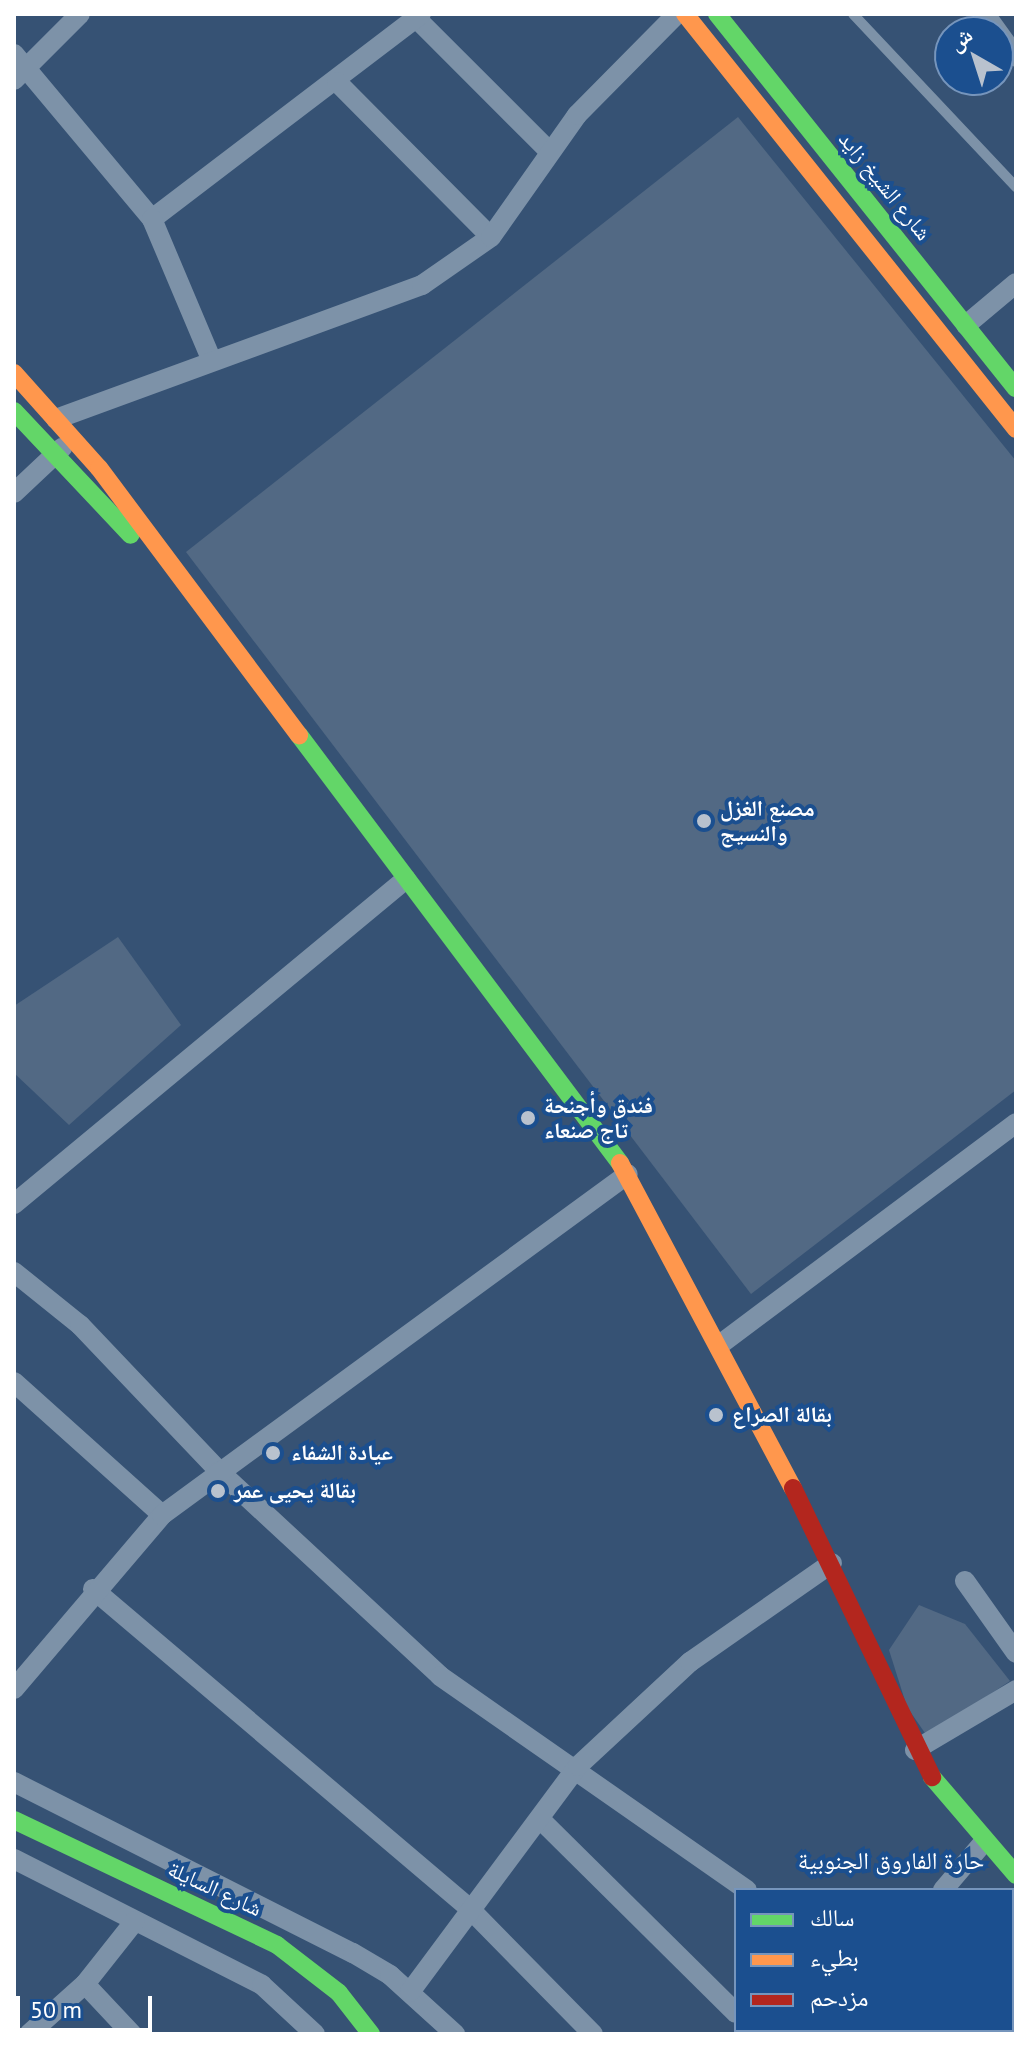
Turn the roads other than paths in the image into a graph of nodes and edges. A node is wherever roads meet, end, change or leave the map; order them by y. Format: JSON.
{"nodes":[{"id":1,"x":80,"y":14,"type":"edge"},
{"id":2,"x":677,"y":14,"type":"edge"},
{"id":3,"x":685,"y":14,"type":"edge"},
{"id":4,"x":717,"y":14,"type":"edge"},
{"id":5,"x":853,"y":14,"type":"edge"},
{"id":6,"x":985,"y":14,"type":"edge"},
{"id":7,"x":416,"y":15,"type":"edge"},
{"id":8,"x":1016,"y":57,"type":"edge"},
{"id":9,"x":18,"y":67,"type":"edge"},
{"id":10,"x":337,"y":82,"type":"junction"},
{"id":11,"x":549,"y":151,"type":"junction"},
{"id":12,"x":1016,"y":187,"type":"edge"},
{"id":13,"x":152,"y":219,"type":"junction"},
{"id":14,"x":491,"y":237,"type":"junction"},
{"id":15,"x":1016,"y":283,"type":"edge"},
{"id":16,"x":966,"y":325,"type":"junction"},
{"id":17,"x":211,"y":359,"type":"junction"},
{"id":18,"x":14,"y":373,"type":"edge"},
{"id":19,"x":1016,"y":388,"type":"edge"},
{"id":20,"x":14,"y":411,"type":"edge"},
{"id":21,"x":56,"y":419,"type":"junction"},
{"id":22,"x":1016,"y":429,"type":"edge"},
{"id":23,"x":74,"y":437,"type":"junction"},
{"id":24,"x":55,"y":455,"type":"junction"},
{"id":25,"x":14,"y":493,"type":"edge"},
{"id":26,"x":168,"y":568,"type":"junction"},
{"id":27,"x":406,"y":879,"type":"junction"},
{"id":28,"x":1016,"y":1123,"type":"edge"},
{"id":29,"x":628,"y":1174,"type":"junction"},
{"id":30,"x":14,"y":1204,"type":"edge"},
{"id":31,"x":14,"y":1272,"type":"edge"},
{"id":32,"x":722,"y":1343,"type":"junction"},
{"id":33,"x":14,"y":1382,"type":"edge"},
{"id":34,"x":219,"y":1471,"type":"junction"},
{"id":35,"x":162,"y":1515,"type":"junction"},
{"id":36,"x":832,"y":1563,"type":"junction"},
{"id":37,"x":965,"y":1581,"type":"dead end"},
{"id":38,"x":93,"y":1589,"type":"junction"},
{"id":39,"x":1016,"y":1653,"type":"edge"},
{"id":40,"x":14,"y":1689,"type":"edge"},
{"id":41,"x":1016,"y":1690,"type":"edge"},
{"id":42,"x":915,"y":1750,"type":"junction"},
{"id":43,"x":578,"y":1766,"type":"junction"},
{"id":44,"x":14,"y":1782,"type":"edge"},
{"id":45,"x":14,"y":1820,"type":"edge"},
{"id":46,"x":542,"y":1821,"type":"junction"},
{"id":47,"x":983,"y":1843,"type":"junction"},
{"id":48,"x":14,"y":1859,"type":"edge"},
{"id":49,"x":1016,"y":1875,"type":"edge"},
{"id":50,"x":744,"y":1888,"type":"edge"},
{"id":51,"x":945,"y":1888,"type":"edge"},
{"id":52,"x":471,"y":1910,"type":"junction"},
{"id":53,"x":135,"y":1921,"type":"junction"},
{"id":54,"x":85,"y":1984,"type":"junction"},
{"id":55,"x":410,"y":1992,"type":"junction"},
{"id":56,"x":734,"y":2011,"type":"edge"},
{"id":57,"x":29,"y":2034,"type":"edge"},
{"id":58,"x":132,"y":2034,"type":"edge"},
{"id":59,"x":315,"y":2034,"type":"edge"},
{"id":60,"x":371,"y":2034,"type":"edge"},
{"id":61,"x":455,"y":2034,"type":"edge"},
{"id":62,"x":593,"y":2034,"type":"edge"}],
"edges":[{"from":1,"to":9,"type":"street"},
{"from":2,"to":11,"type":"street"},
{"from":3,"to":22,"type":"street"},
{"from":4,"to":16,"type":"street","name":"شارع الشيخ زايد"},
{"from":5,"to":12,"type":"lane"},
{"from":6,"to":8,"type":"street"},
{"from":7,"to":10,"type":"street"},
{"from":7,"to":11,"type":"street"},
{"from":9,"to":13,"type":"street"},
{"from":10,"to":13,"type":"street"},
{"from":10,"to":14,"type":"street"},
{"from":11,"to":14,"type":"street"},
{"from":13,"to":17,"type":"street"},
{"from":14,"to":17,"type":"street"},
{"from":15,"to":16,"type":"street"},
{"from":16,"to":19,"type":"street","name":"شارع الشيخ زايد"},
{"from":17,"to":21,"type":"street"},
{"from":18,"to":21,"type":"street"},
{"from":20,"to":24,"type":"street"},
{"from":21,"to":23,"type":"street"},
{"from":23,"to":24,"type":"street"},
{"from":23,"to":26,"type":"street"},
{"from":24,"to":25,"type":"street"},
{"from":24,"to":26,"type":"street"},
{"from":26,"to":27,"type":"street"},
{"from":27,"to":29,"type":"street"},
{"from":27,"to":30,"type":"street"},
{"from":28,"to":32,"type":"street"},
{"from":29,"to":32,"type":"street"},
{"from":29,"to":34,"type":"street"},
{"from":31,"to":34,"type":"street"},
{"from":32,"to":36,"type":"street"},
{"from":33,"to":35,"type":"street"},
{"from":34,"to":35,"type":"street"},
{"from":34,"to":43,"type":"street"},
{"from":35,"to":38,"type":"street"},
{"from":36,"to":42,"type":"street"},
{"from":36,"to":43,"type":"street"},
{"from":37,"to":39,"type":"street"},
{"from":38,"to":40,"type":"street"},
{"from":38,"to":52,"type":"street"},
{"from":41,"to":42,"type":"street"},
{"from":42,"to":47,"type":"street"},
{"from":43,"to":46,"type":"street"},
{"from":43,"to":50,"type":"street"},
{"from":44,"to":55,"type":"street"},
{"from":45,"to":60,"type":"street","name":"شارع السايلة"},
{"from":46,"to":52,"type":"street"},
{"from":46,"to":56,"type":"street"},
{"from":47,"to":49,"type":"street"},
{"from":47,"to":51,"type":"street"},
{"from":48,"to":53,"type":"street"},
{"from":52,"to":55,"type":"street"},
{"from":52,"to":62,"type":"street"},
{"from":53,"to":54,"type":"street"},
{"from":53,"to":59,"type":"street"},
{"from":54,"to":57,"type":"street"},
{"from":54,"to":58,"type":"street"},
{"from":55,"to":61,"type":"street"}]}
